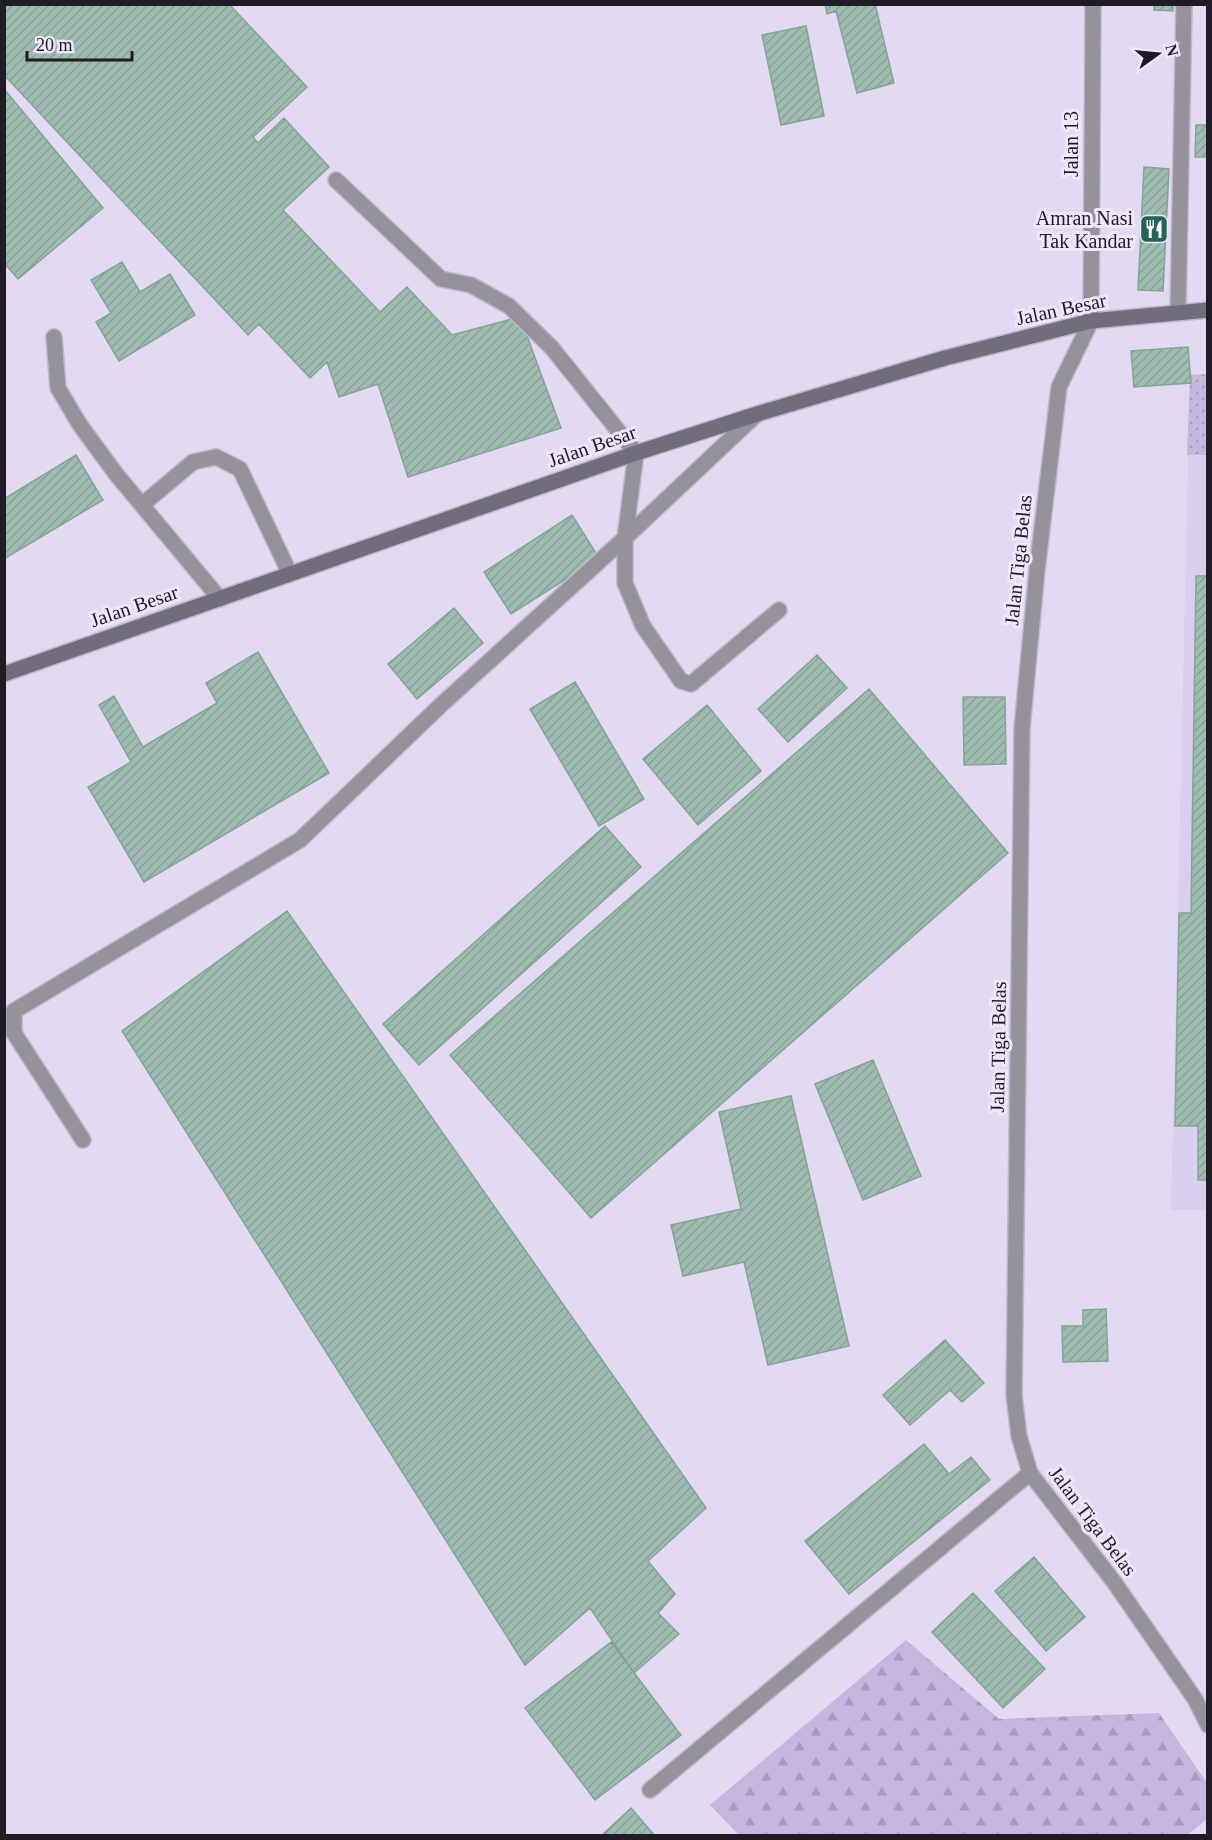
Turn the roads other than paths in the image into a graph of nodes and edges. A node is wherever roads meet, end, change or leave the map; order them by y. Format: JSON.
{"nodes":[{"id":1,"x":1094,"y":4,"type":"edge"},
{"id":2,"x":1184,"y":4,"type":"edge"},
{"id":3,"x":336,"y":180,"type":"dead end"},
{"id":4,"x":1208,"y":310,"type":"edge"},
{"id":5,"x":1178,"y":312,"type":"junction"},
{"id":6,"x":1091,"y":321,"type":"junction"},
{"id":7,"x":54,"y":337,"type":"dead end"},
{"id":8,"x":758,"y":414,"type":"junction"},
{"id":9,"x":636,"y":453,"type":"junction"},
{"id":10,"x":142,"y":505,"type":"junction"},
{"id":11,"x":625,"y":538,"type":"junction"},
{"id":12,"x":290,"y":574,"type":"junction"},
{"id":13,"x":220,"y":598,"type":"junction"},
{"id":14,"x":779,"y":610,"type":"dead end"},
{"id":15,"x":4,"y":674,"type":"edge"},
{"id":16,"x":83,"y":1140,"type":"dead end"},
{"id":17,"x":1030,"y":1473,"type":"junction"},
{"id":18,"x":1208,"y":1725,"type":"edge"},
{"id":19,"x":650,"y":1790,"type":"dead end"}],
"edges":[{"from":1,"to":6,"type":"street","name":"Jalan 13"},
{"from":2,"to":5,"type":"street"},
{"from":3,"to":9,"type":"street"},
{"from":4,"to":5,"type":"main road","name":"Jalan Besar"},
{"from":5,"to":6,"type":"main road","name":"Jalan Besar"},
{"from":6,"to":8,"type":"main road","name":"Jalan Besar"},
{"from":6,"to":17,"type":"street","name":"Jalan Tiga Belas"},
{"from":7,"to":10,"type":"street"},
{"from":8,"to":9,"type":"main road","name":"Jalan Besar"},
{"from":8,"to":11,"type":"street"},
{"from":9,"to":11,"type":"street"},
{"from":9,"to":12,"type":"main road","name":"Jalan Besar"},
{"from":10,"to":12,"type":"street"},
{"from":10,"to":13,"type":"street"},
{"from":11,"to":14,"type":"street"},
{"from":11,"to":16,"type":"street"},
{"from":12,"to":13,"type":"main road","name":"Jalan Besar"},
{"from":13,"to":15,"type":"main road","name":"Jalan Besar"},
{"from":17,"to":18,"type":"street","name":"Jalan Tiga Belas"},
{"from":17,"to":19,"type":"street"}]}
